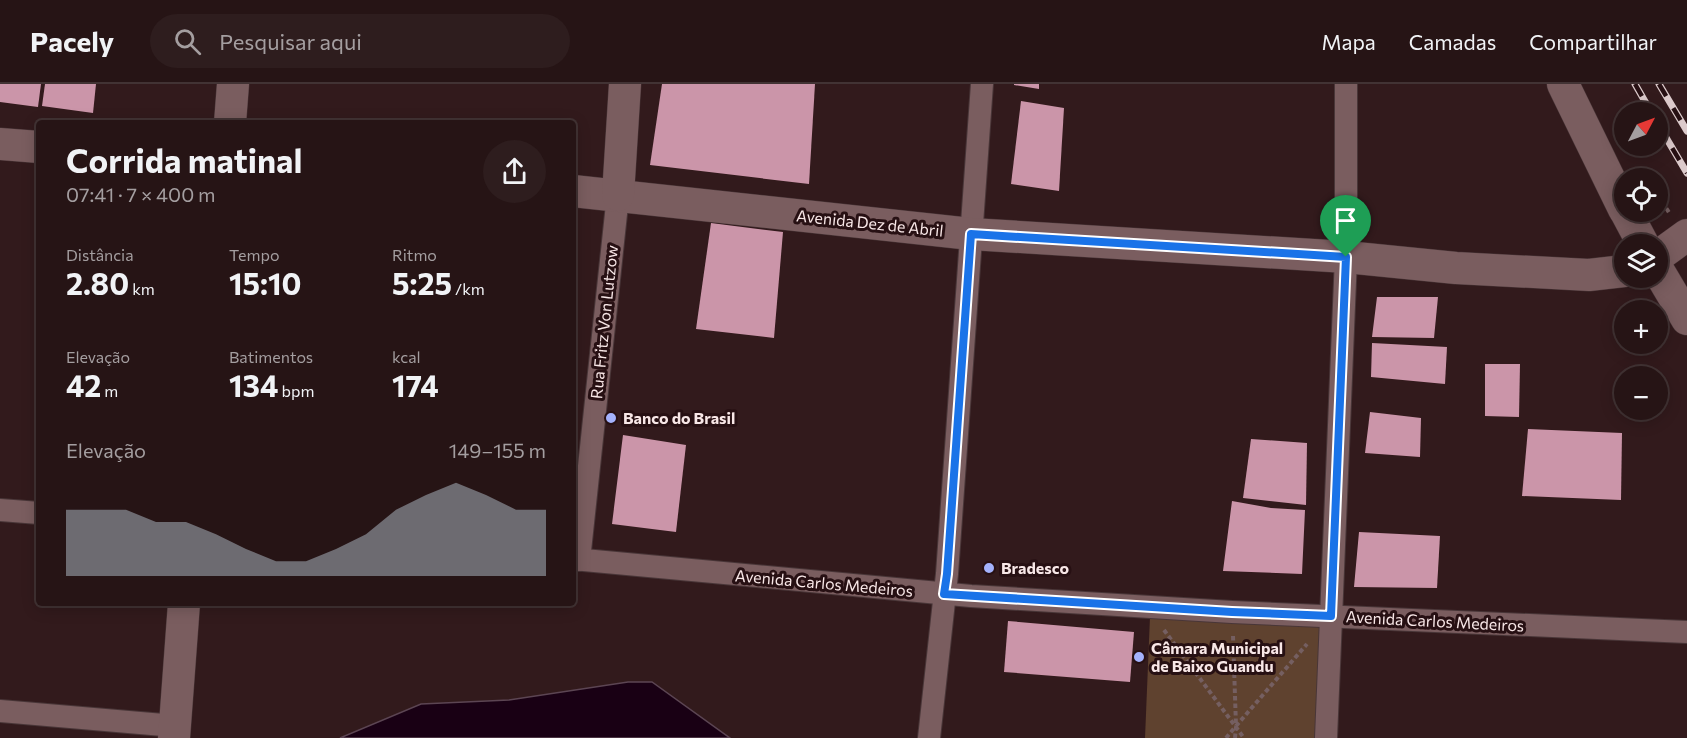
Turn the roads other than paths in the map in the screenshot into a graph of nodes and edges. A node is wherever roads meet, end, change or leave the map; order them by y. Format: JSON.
{"nodes":[{"id":1,"x":233,"y":84,"type":"edge"},
{"id":2,"x":625,"y":84,"type":"edge"},
{"id":3,"x":981,"y":84,"type":"edge"},
{"id":4,"x":1346,"y":84,"type":"edge"},
{"id":5,"x":1563,"y":84,"type":"edge"},
{"id":6,"x":230,"y":120,"type":"edge"},
{"id":7,"x":0,"y":144,"type":"edge"},
{"id":8,"x":36,"y":147,"type":"edge"},
{"id":9,"x":1614,"y":188,"type":"edge"},
{"id":10,"x":576,"y":191,"type":"edge"},
{"id":11,"x":618,"y":195,"type":"junction"},
{"id":12,"x":971,"y":234,"type":"junction"},
{"id":13,"x":1687,"y":235,"type":"edge"},
{"id":14,"x":1668,"y":249,"type":"edge"},
{"id":15,"x":1346,"y":257,"type":"junction"},
{"id":16,"x":1614,"y":272,"type":"edge"},
{"id":17,"x":1668,"y":287,"type":"edge"},
{"id":18,"x":1687,"y":319,"type":"edge"},
{"id":19,"x":0,"y":510,"type":"edge"},
{"id":20,"x":36,"y":513,"type":"edge"},
{"id":21,"x":576,"y":560,"type":"edge"},
{"id":22,"x":944,"y":594,"type":"junction"},
{"id":23,"x":184,"y":606,"type":"edge"},
{"id":24,"x":1331,"y":616,"type":"junction"},
{"id":25,"x":1687,"y":632,"type":"edge"},
{"id":26,"x":0,"y":711,"type":"edge"},
{"id":27,"x":175,"y":732,"type":"edge"},
{"id":28,"x":929,"y":738,"type":"edge"},
{"id":29,"x":1326,"y":738,"type":"edge"}],
"edges":[{"from":1,"to":6,"type":"street"},
{"from":2,"to":11,"type":"street","name":"Rua Fritz Von Lutzow"},
{"from":3,"to":12,"type":"street"},
{"from":4,"to":15,"type":"street"},
{"from":5,"to":9,"type":"street"},
{"from":7,"to":8,"type":"street"},
{"from":10,"to":11,"type":"street","name":"Avenida Dez de Abril"},
{"from":11,"to":12,"type":"street","name":"Avenida Dez de Abril"},
{"from":11,"to":21,"type":"street","name":"Rua Fritz Von Lutzow"},
{"from":12,"to":15,"type":"street","name":"Avenida Dez de Abril"},
{"from":12,"to":22,"type":"street"},
{"from":13,"to":14,"type":"street"},
{"from":15,"to":16,"type":"street","name":"Avenida Dez de Abril"},
{"from":15,"to":24,"type":"street"},
{"from":17,"to":18,"type":"street"},
{"from":19,"to":20,"type":"street"},
{"from":21,"to":22,"type":"street","name":"Avenida Carlos Medeiros"},
{"from":22,"to":24,"type":"street","name":"Avenida Carlos Medeiros"},
{"from":22,"to":28,"type":"street"},
{"from":23,"to":27,"type":"street"},
{"from":24,"to":25,"type":"street","name":"Avenida Carlos Medeiros"},
{"from":24,"to":29,"type":"street"},
{"from":26,"to":27,"type":"street"}]}
